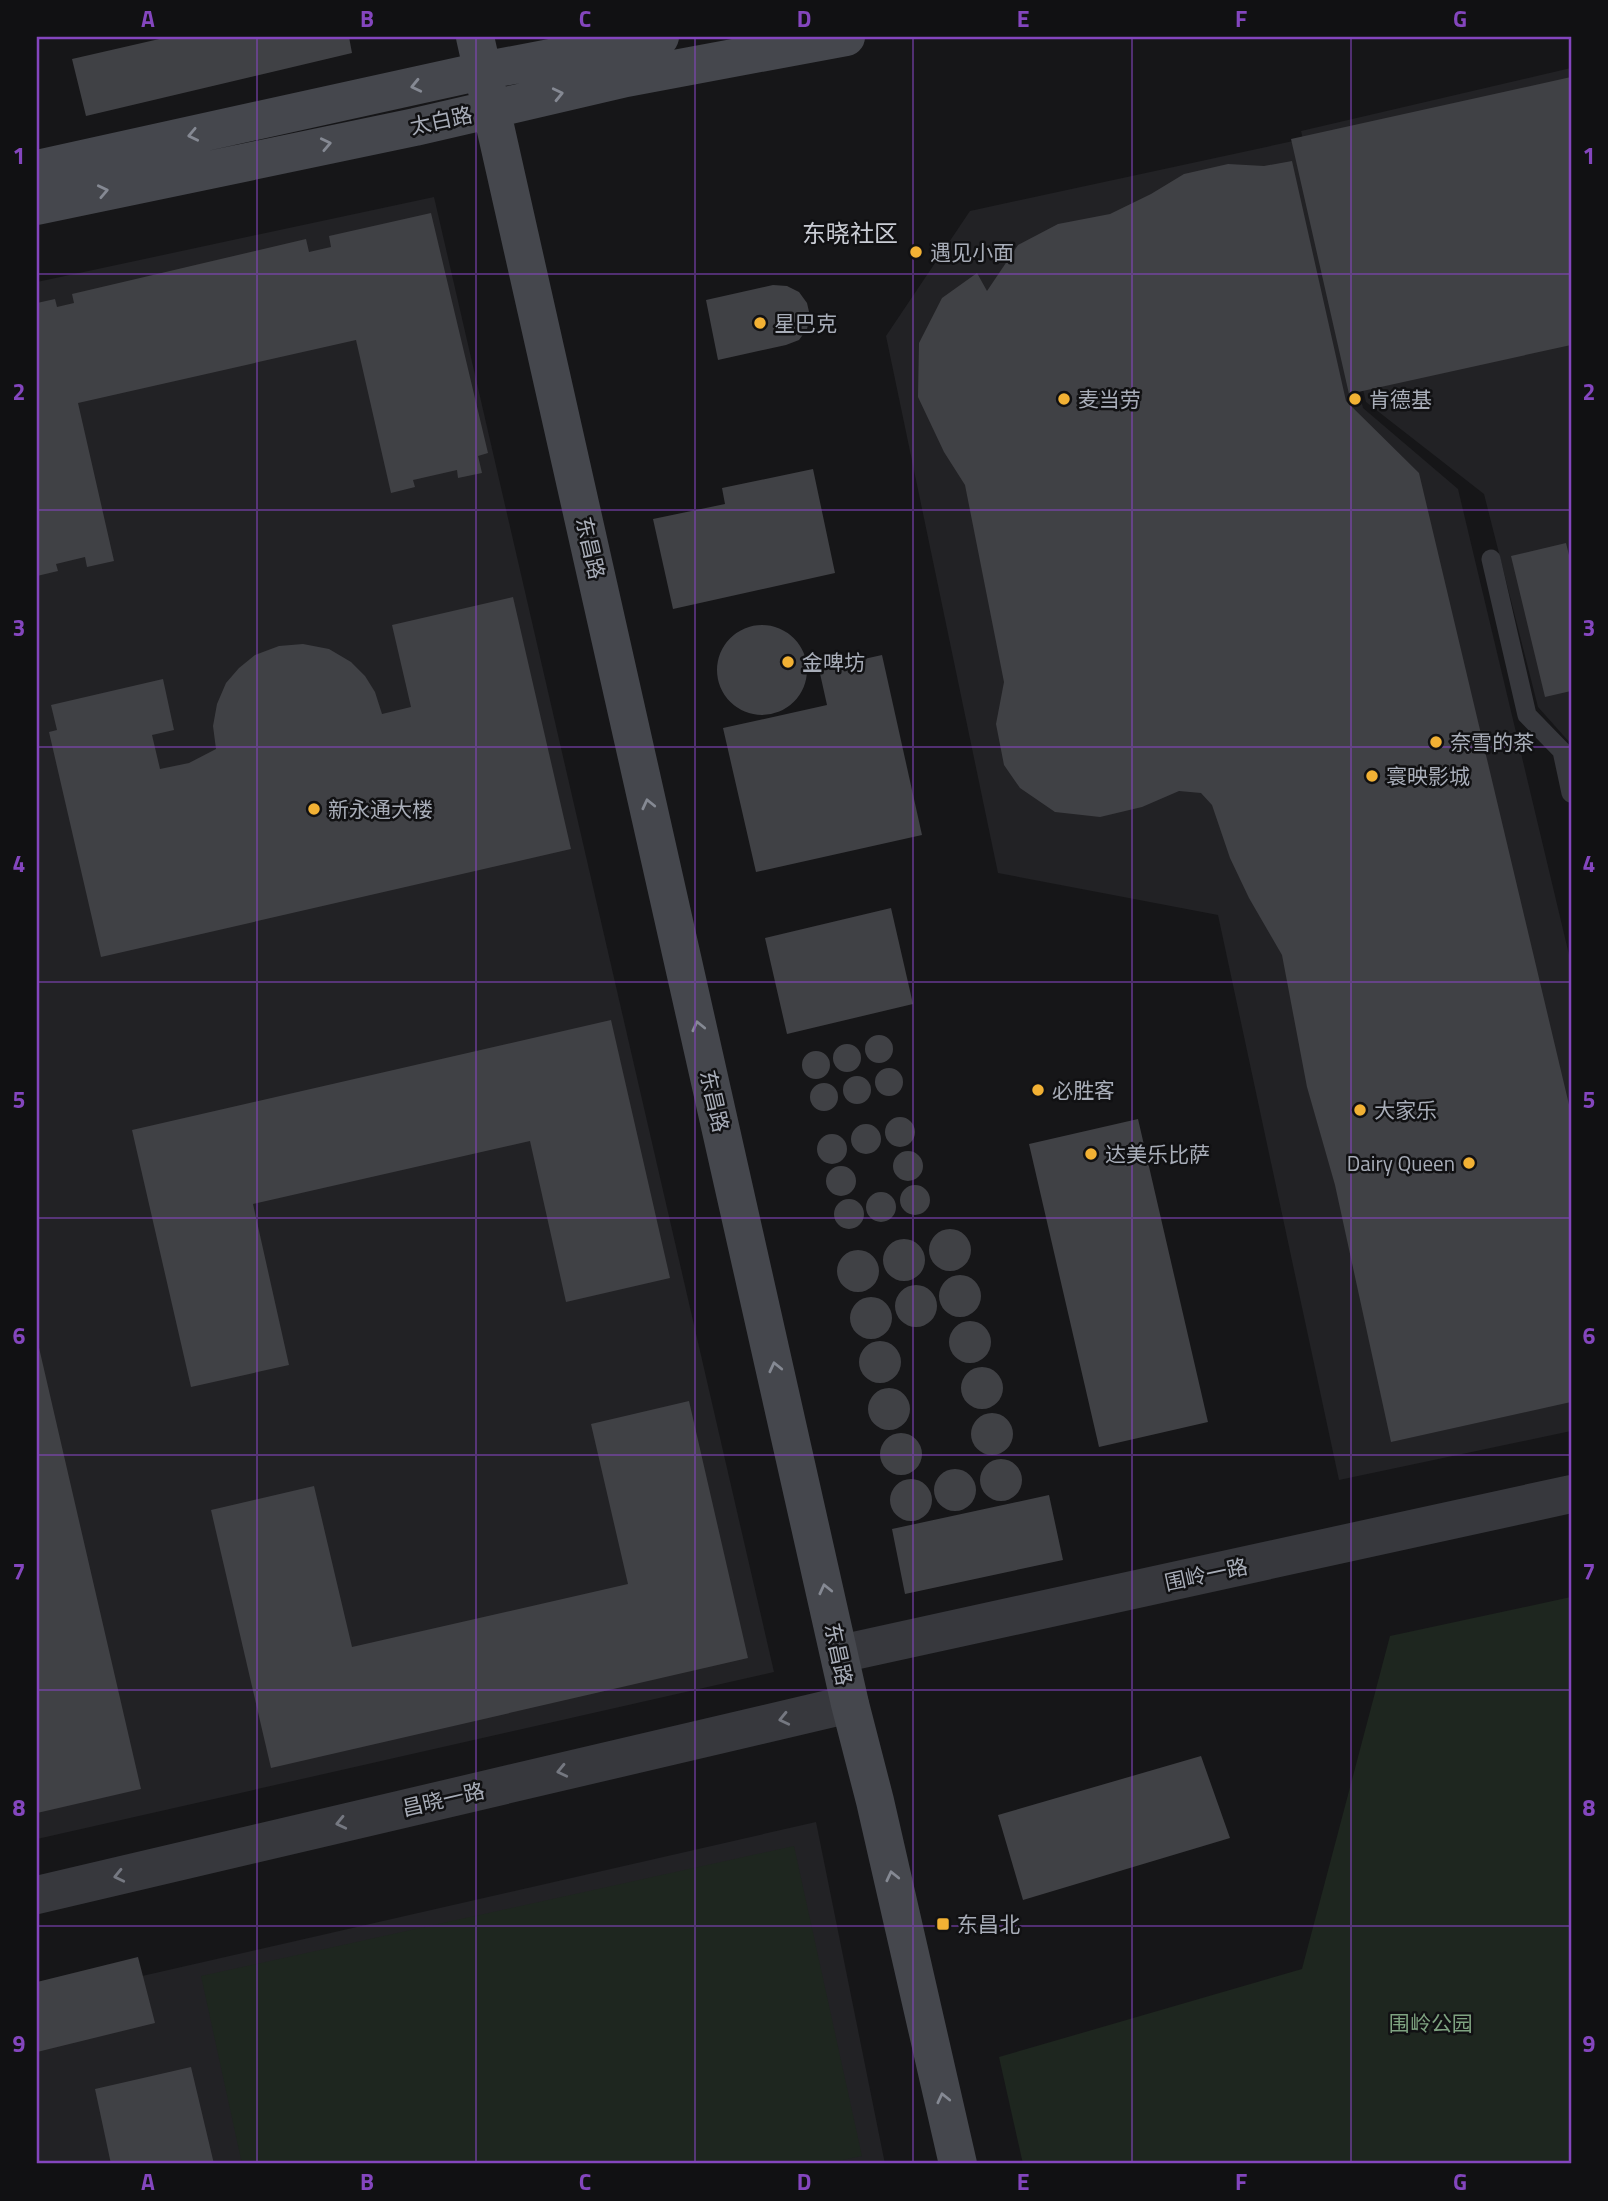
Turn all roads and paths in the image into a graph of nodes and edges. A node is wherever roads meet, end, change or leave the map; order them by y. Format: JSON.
{"nodes":[{"id":1,"x":660,"y":37,"type":"edge"},
{"id":2,"x":846,"y":37,"type":"edge"},
{"id":3,"x":478,"y":54,"type":"edge"},
{"id":4,"x":492,"y":110,"type":"junction"},
{"id":5,"x":40,"y":179,"type":"edge"},
{"id":6,"x":1490,"y":559,"type":"dead end"},
{"id":7,"x":1567,"y":750,"type":"edge"},
{"id":8,"x":1571,"y":793,"type":"edge"},
{"id":9,"x":1571,"y":1494,"type":"edge"},
{"id":10,"x":840,"y":1654,"type":"junction"},
{"id":11,"x":850,"y":1704,"type":"junction"},
{"id":12,"x":37,"y":1895,"type":"edge"},
{"id":13,"x":958,"y":2164,"type":"edge"}],
"edges":[{"from":1,"to":3,"type":"street","name":"太白路"},
{"from":4,"to":2,"type":"street","name":"太白路","one_way":true},
{"from":3,"to":4,"type":"street","name":"东昌路"},
{"from":3,"to":5,"type":"street","name":"太白路","one_way":true},
{"from":5,"to":4,"type":"street","name":"太白路","one_way":true},
{"from":10,"to":4,"type":"street","name":"东昌路","one_way":true},
{"from":6,"to":7,"type":"lane"},
{"from":7,"to":8,"type":"lane"},
{"from":9,"to":10,"type":"street","name":"围岭一路"},
{"from":10,"to":11,"type":"street","name":"东昌路"},
{"from":11,"to":12,"type":"street","name":"昌晓一路","one_way":true},
{"from":13,"to":11,"type":"street","name":"东昌路","one_way":true}]}
